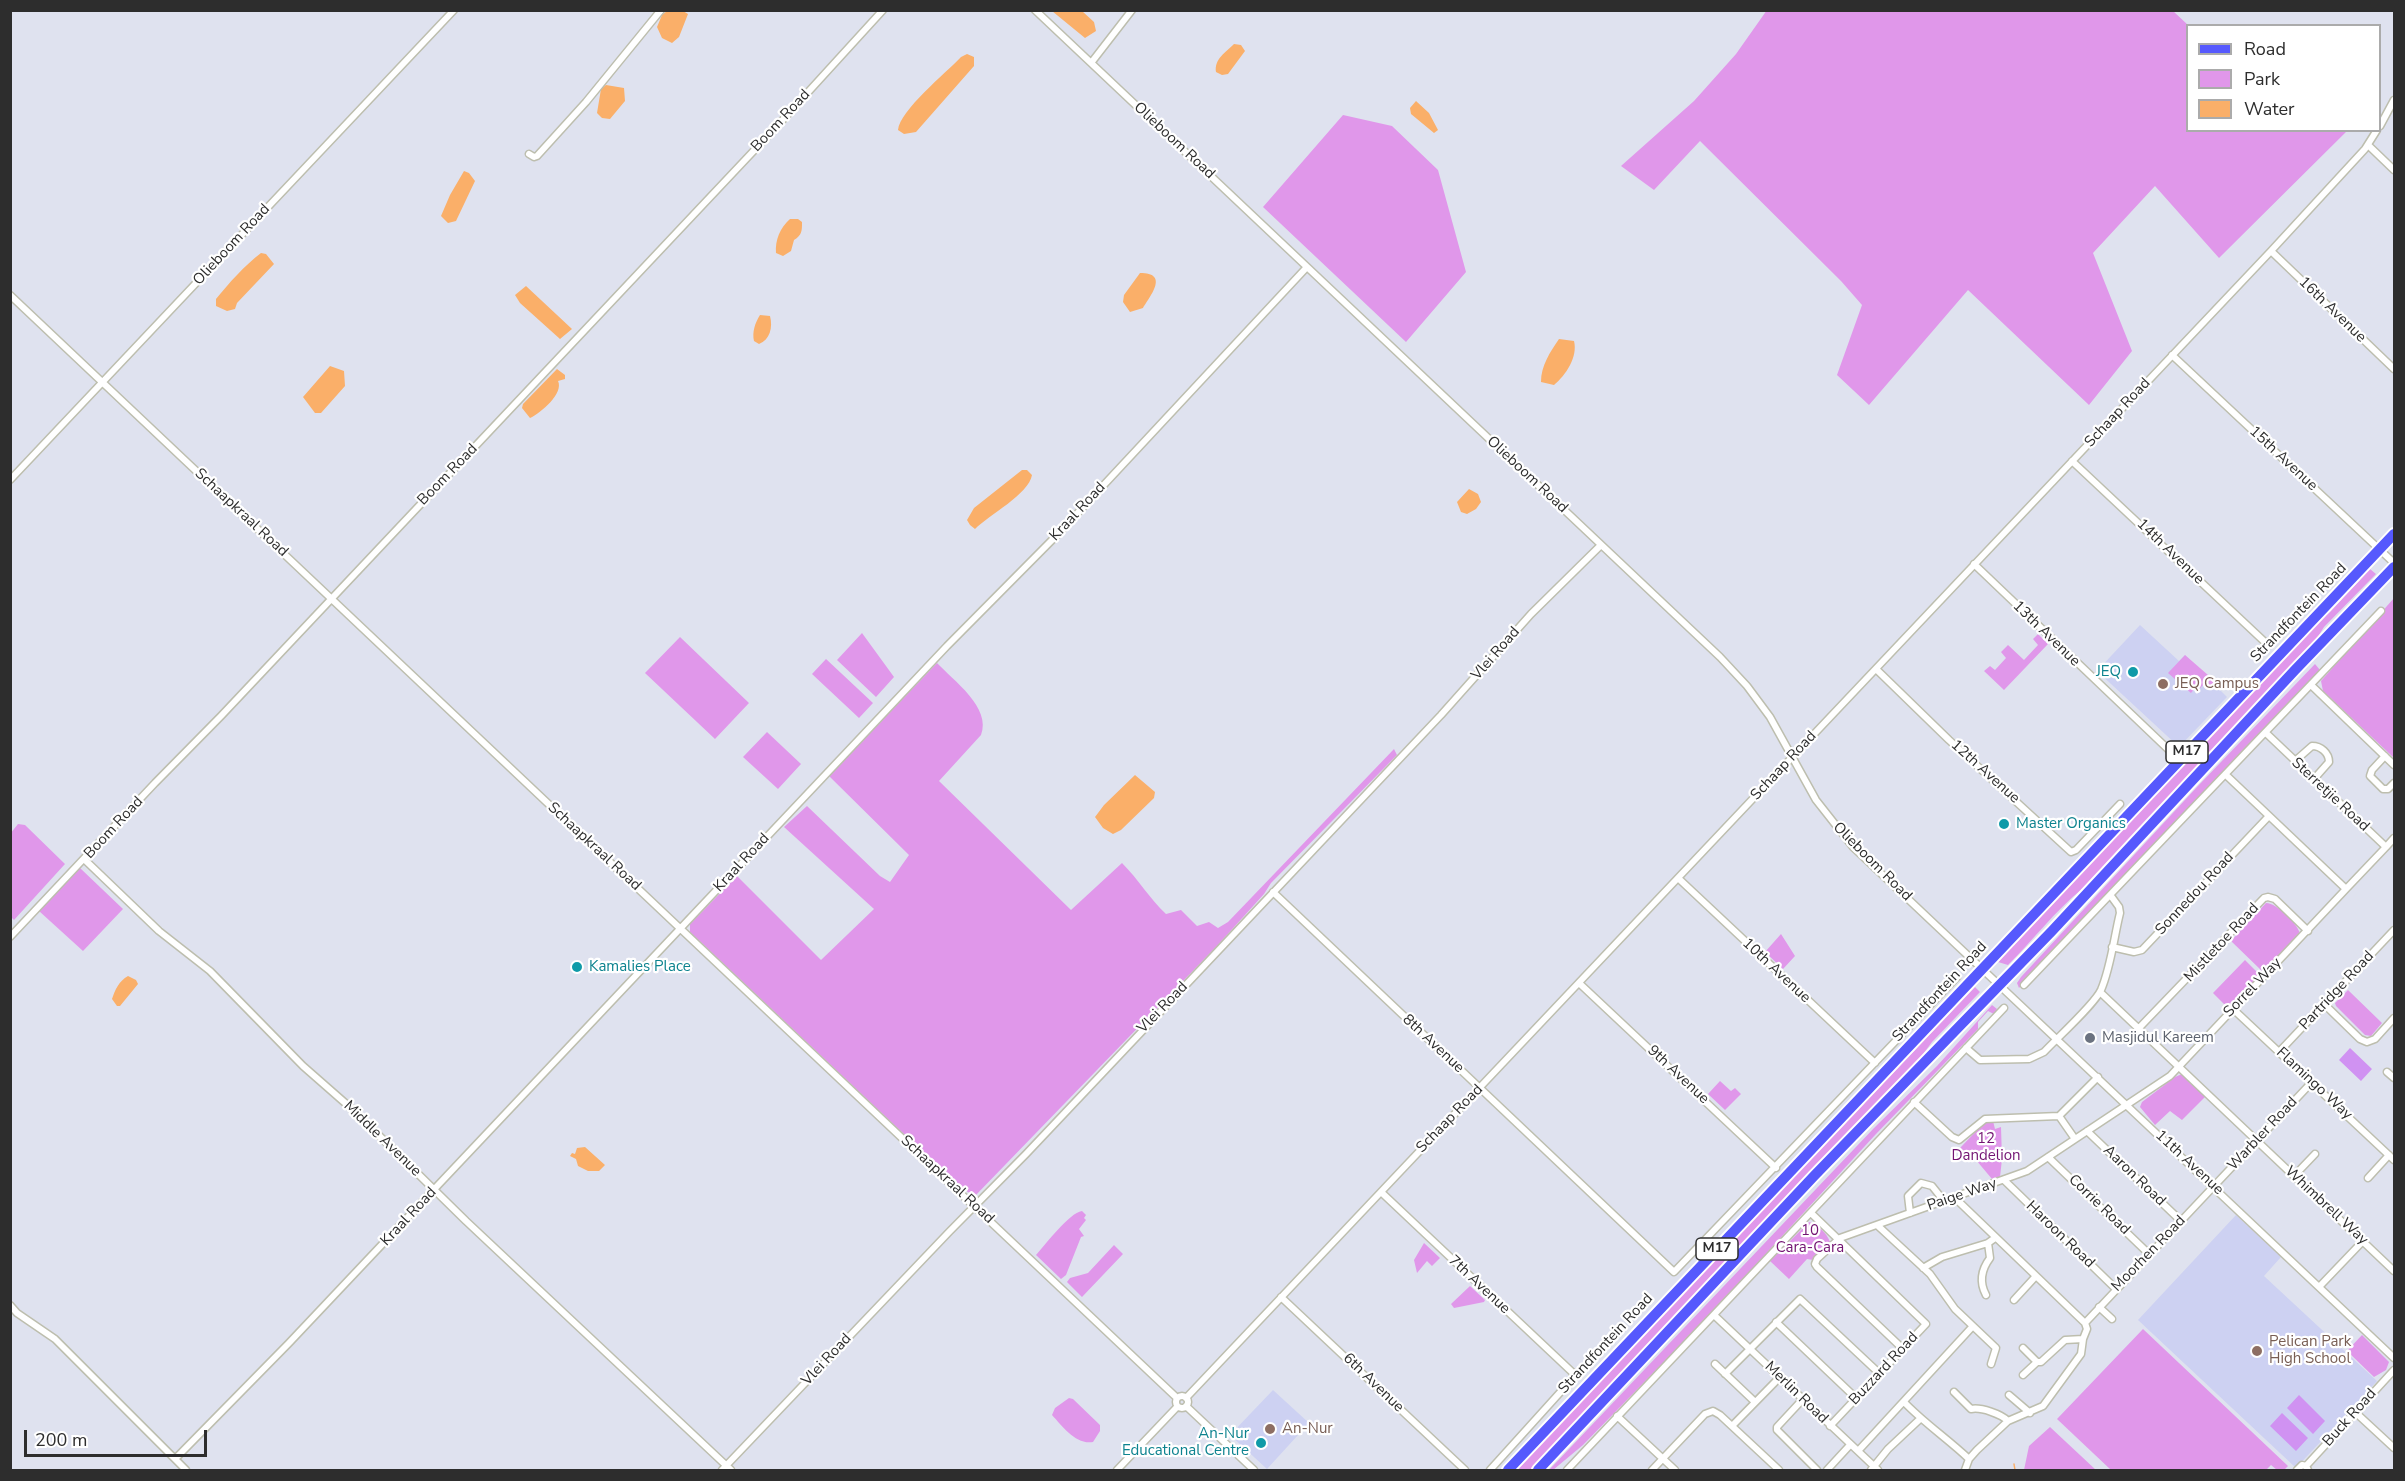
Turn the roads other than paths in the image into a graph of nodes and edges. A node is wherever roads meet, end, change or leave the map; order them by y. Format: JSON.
{"nodes":[{"id":1,"x":454,"y":10,"type":"edge"},
{"id":2,"x":661,"y":10,"type":"edge"},
{"id":3,"x":883,"y":10,"type":"edge"},
{"id":4,"x":1035,"y":10,"type":"edge"},
{"id":5,"x":1132,"y":10,"type":"edge"},
{"id":6,"x":1090,"y":63,"type":"junction"},
{"id":7,"x":2394,"y":100,"type":"edge"},
{"id":8,"x":2381,"y":123,"type":"edge"},
{"id":9,"x":2376,"y":132,"type":"edge"},
{"id":10,"x":2368,"y":145,"type":"junction"},
{"id":11,"x":529,"y":154,"type":"dead end"},
{"id":12,"x":2394,"y":170,"type":"edge"},
{"id":13,"x":2271,"y":251,"type":"junction"},
{"id":14,"x":1307,"y":267,"type":"junction"},
{"id":15,"x":10,"y":295,"type":"edge"},
{"id":16,"x":2172,"y":355,"type":"junction"},
{"id":17,"x":2394,"y":369,"type":"edge"},
{"id":18,"x":103,"y":382,"type":"junction"},
{"id":19,"x":2072,"y":461,"type":"junction"},
{"id":20,"x":10,"y":480,"type":"edge"},
{"id":21,"x":2394,"y":534,"type":"edge"},
{"id":22,"x":1602,"y":545,"type":"junction"},
{"id":23,"x":2380,"y":549,"type":"junction"},
{"id":24,"x":1974,"y":564,"type":"junction"},
{"id":25,"x":2394,"y":565,"type":"edge"},
{"id":26,"x":331,"y":598,"type":"junction"},
{"id":27,"x":2381,"y":611,"type":"dead end"},
{"id":28,"x":2268,"y":645,"type":"dead end"},
{"id":29,"x":1875,"y":669,"type":"junction"},
{"id":30,"x":2311,"y":685,"type":"junction"},
{"id":31,"x":2266,"y":733,"type":"junction"},
{"id":32,"x":2171,"y":752,"type":"dead end"},
{"id":33,"x":2385,"y":756,"type":"junction"},
{"id":34,"x":1792,"y":757,"type":"junction"},
{"id":35,"x":2295,"y":761,"type":"junction"},
{"id":36,"x":2394,"y":765,"type":"edge"},
{"id":37,"x":2226,"y":775,"type":"junction"},
{"id":38,"x":2314,"y":779,"type":"junction"},
{"id":39,"x":2394,"y":783,"type":"edge"},
{"id":40,"x":2120,"y":804,"type":"dead end"},
{"id":41,"x":2269,"y":816,"type":"junction"},
{"id":42,"x":2394,"y":838,"type":"edge"},
{"id":43,"x":2386,"y":847,"type":"junction"},
{"id":44,"x":84,"y":859,"type":"junction"},
{"id":45,"x":1678,"y":878,"type":"junction"},
{"id":46,"x":2346,"y":890,"type":"junction"},
{"id":47,"x":1273,"y":892,"type":"junction"},
{"id":48,"x":2111,"y":896,"type":"junction"},
{"id":49,"x":681,"y":929,"type":"junction"},
{"id":50,"x":2394,"y":930,"type":"edge"},
{"id":51,"x":2308,"y":931,"type":"junction"},
{"id":52,"x":10,"y":937,"type":"edge"},
{"id":53,"x":2112,"y":947,"type":"junction"},
{"id":54,"x":1983,"y":968,"type":"junction"},
{"id":55,"x":1957,"y":977,"type":"dead end"},
{"id":56,"x":1579,"y":983,"type":"junction"},
{"id":57,"x":2001,"y":984,"type":"junction"},
{"id":58,"x":2024,"y":985,"type":"dead end"},
{"id":59,"x":2100,"y":992,"type":"junction"},
{"id":60,"x":2324,"y":1004,"type":"junction"},
{"id":61,"x":2004,"y":1008,"type":"dead end"},
{"id":62,"x":2233,"y":1009,"type":"junction"},
{"id":63,"x":2394,"y":1018,"type":"edge"},
{"id":64,"x":2139,"y":1028,"type":"junction"},
{"id":65,"x":2057,"y":1038,"type":"junction"},
{"id":66,"x":1966,"y":1048,"type":"junction"},
{"id":67,"x":2279,"y":1052,"type":"junction"},
{"id":68,"x":1875,"y":1063,"type":"junction"},
{"id":69,"x":2179,"y":1066,"type":"junction"},
{"id":70,"x":2387,"y":1072,"type":"dead end"},
{"id":71,"x":2098,"y":1077,"type":"junction"},
{"id":72,"x":2394,"y":1078,"type":"edge"},
{"id":73,"x":2312,"y":1082,"type":"junction"},
{"id":74,"x":1479,"y":1088,"type":"junction"},
{"id":75,"x":1914,"y":1102,"type":"junction"},
{"id":76,"x":2128,"y":1105,"type":"junction"},
{"id":77,"x":2059,"y":1116,"type":"junction"},
{"id":78,"x":2088,"y":1131,"type":"junction"},
{"id":79,"x":2075,"y":1139,"type":"junction"},
{"id":80,"x":2257,"y":1140,"type":"junction"},
{"id":81,"x":2314,"y":1154,"type":"dead end"},
{"id":82,"x":2048,"y":1157,"type":"junction"},
{"id":83,"x":2392,"y":1158,"type":"edge"},
{"id":84,"x":1776,"y":1168,"type":"junction"},
{"id":85,"x":2294,"y":1176,"type":"junction"},
{"id":86,"x":2368,"y":1178,"type":"dead end"},
{"id":87,"x":2004,"y":1180,"type":"junction"},
{"id":88,"x":2214,"y":1186,"type":"junction"},
{"id":89,"x":435,"y":1189,"type":"junction"},
{"id":90,"x":1381,"y":1192,"type":"junction"},
{"id":91,"x":1955,"y":1198,"type":"junction"},
{"id":92,"x":1944,"y":1201,"type":"junction"},
{"id":93,"x":974,"y":1206,"type":"junction"},
{"id":94,"x":1811,"y":1213,"type":"junction"},
{"id":95,"x":1910,"y":1213,"type":"junction"},
{"id":96,"x":2181,"y":1221,"type":"junction"},
{"id":97,"x":1877,"y":1225,"type":"junction"},
{"id":98,"x":1995,"y":1238,"type":"junction"},
{"id":99,"x":1837,"y":1239,"type":"junction"},
{"id":100,"x":2363,"y":1241,"type":"junction"},
{"id":101,"x":1988,"y":1243,"type":"junction"},
{"id":102,"x":2149,"y":1254,"type":"junction"},
{"id":103,"x":1923,"y":1268,"type":"junction"},
{"id":104,"x":2394,"y":1271,"type":"edge"},
{"id":105,"x":2036,"y":1276,"type":"junction"},
{"id":106,"x":2319,"y":1287,"type":"junction"},
{"id":107,"x":2116,"y":1289,"type":"junction"},
{"id":108,"x":1986,"y":1295,"type":"dead end"},
{"id":109,"x":1281,"y":1297,"type":"junction"},
{"id":110,"x":2014,"y":1300,"type":"dead end"},
{"id":111,"x":10,"y":1305,"type":"edge"},
{"id":112,"x":2099,"y":1307,"type":"junction"},
{"id":113,"x":1715,"y":1316,"type":"junction"},
{"id":114,"x":2112,"y":1319,"type":"dead end"},
{"id":115,"x":1776,"y":1322,"type":"junction"},
{"id":116,"x":2085,"y":1323,"type":"junction"},
{"id":117,"x":1973,"y":1326,"type":"junction"},
{"id":118,"x":2083,"y":1339,"type":"junction"},
{"id":119,"x":2023,"y":1348,"type":"dead end"},
{"id":120,"x":1750,"y":1349,"type":"junction"},
{"id":121,"x":1903,"y":1349,"type":"junction"},
{"id":122,"x":2394,"y":1358,"type":"edge"},
{"id":123,"x":2037,"y":1362,"type":"junction"},
{"id":124,"x":1715,"y":1364,"type":"dead end"},
{"id":125,"x":1991,"y":1364,"type":"dead end"},
{"id":126,"x":2394,"y":1370,"type":"edge"},
{"id":127,"x":1725,"y":1374,"type":"junction"},
{"id":128,"x":1880,"y":1374,"type":"junction"},
{"id":129,"x":2023,"y":1374,"type":"dead end"},
{"id":130,"x":1780,"y":1377,"type":"junction"},
{"id":131,"x":1954,"y":1392,"type":"dead end"},
{"id":132,"x":2009,"y":1395,"type":"dead end"},
{"id":133,"x":1177,"y":1398,"type":"junction"},
{"id":134,"x":1186,"y":1398,"type":"junction"},
{"id":135,"x":1857,"y":1398,"type":"junction"},
{"id":136,"x":1803,"y":1400,"type":"junction"},
{"id":137,"x":1755,"y":1402,"type":"junction"},
{"id":138,"x":1904,"y":1402,"type":"junction"},
{"id":139,"x":1186,"y":1406,"type":"junction"},
{"id":140,"x":1177,"y":1407,"type":"junction"},
{"id":141,"x":2355,"y":1412,"type":"junction"},
{"id":142,"x":2030,"y":1413,"type":"junction"},
{"id":143,"x":1617,"y":1416,"type":"junction"},
{"id":144,"x":1920,"y":1419,"type":"junction"},
{"id":145,"x":2008,"y":1421,"type":"junction"},
{"id":146,"x":1732,"y":1426,"type":"junction"},
{"id":147,"x":1830,"y":1426,"type":"junction"},
{"id":148,"x":1851,"y":1445,"type":"junction"},
{"id":149,"x":2394,"y":1448,"type":"edge"},
{"id":150,"x":1858,"y":1451,"type":"junction"},
{"id":151,"x":176,"y":1458,"type":"junction"},
{"id":152,"x":1663,"y":1459,"type":"junction"},
{"id":153,"x":1969,"y":1459,"type":"junction"},
{"id":154,"x":2307,"y":1468,"type":"edge"},
{"id":155,"x":727,"y":1469,"type":"edge"},
{"id":156,"x":1875,"y":1469,"type":"edge"},
{"id":157,"x":186,"y":1470,"type":"edge"},
{"id":158,"x":1117,"y":1470,"type":"edge"},
{"id":159,"x":1254,"y":1470,"type":"edge"},
{"id":160,"x":1465,"y":1470,"type":"edge"},
{"id":161,"x":1490,"y":1470,"type":"edge"},
{"id":162,"x":1508,"y":1470,"type":"edge"},
{"id":163,"x":1538,"y":1470,"type":"edge"},
{"id":164,"x":1567,"y":1470,"type":"edge"},
{"id":165,"x":1652,"y":1470,"type":"edge"},
{"id":166,"x":1675,"y":1470,"type":"edge"},
{"id":167,"x":1779,"y":1470,"type":"edge"},
{"id":168,"x":1817,"y":1470,"type":"edge"},
{"id":169,"x":1827,"y":1470,"type":"edge"},
{"id":170,"x":1965,"y":1470,"type":"edge"},
{"id":171,"x":2297,"y":1470,"type":"edge"}],
"edges":[{"from":1,"to":18,"type":"street","name":"Olieboom Road"},
{"from":2,"to":11,"type":"street"},
{"from":3,"to":26,"type":"street","name":"Boom Road"},
{"from":4,"to":6,"type":"street","name":"Olieboom Road"},
{"from":5,"to":6,"type":"street"},
{"from":6,"to":14,"type":"street","name":"Olieboom Road"},
{"from":7,"to":8,"type":"street"},
{"from":9,"to":10,"type":"street","name":"Schaap Road"},
{"from":10,"to":12,"type":"street"},
{"from":10,"to":13,"type":"street","name":"Schaap Road"},
{"from":13,"to":16,"type":"street","name":"Schaap Road"},
{"from":13,"to":17,"type":"street","name":"16th Avenue"},
{"from":14,"to":22,"type":"street","name":"Olieboom Road"},
{"from":14,"to":49,"type":"street","name":"Kraal Road"},
{"from":15,"to":18,"type":"street","name":"Schaapkraal Road"},
{"from":16,"to":19,"type":"street","name":"Schaap Road"},
{"from":16,"to":23,"type":"street","name":"15th Avenue"},
{"from":18,"to":20,"type":"street","name":"Olieboom Road"},
{"from":18,"to":26,"type":"street","name":"Schaapkraal Road"},
{"from":19,"to":24,"type":"street","name":"Schaap Road"},
{"from":19,"to":28,"type":"street","name":"14th Avenue"},
{"from":21,"to":23,"type":"main road","name":"Strandfontein Road","number":"M17"},
{"from":22,"to":34,"type":"street","name":"Olieboom Road"},
{"from":22,"to":47,"type":"street","name":"Vlei Road"},
{"from":23,"to":25,"type":"street","name":"15th Avenue"},
{"from":23,"to":54,"type":"main road","name":"Strandfontein Road","number":"M17"},
{"from":24,"to":29,"type":"street","name":"Schaap Road"},
{"from":24,"to":32,"type":"street","name":"13th Avenue"},
{"from":25,"to":57,"type":"main road","number":"M17"},
{"from":26,"to":44,"type":"street","name":"Boom Road"},
{"from":26,"to":49,"type":"street","name":"Schaapkraal Road"},
{"from":27,"to":30,"type":"street"},
{"from":29,"to":34,"type":"street","name":"Schaap Road"},
{"from":29,"to":40,"type":"street","name":"12th Avenue"},
{"from":30,"to":31,"type":"street"},
{"from":30,"to":33,"type":"street"},
{"from":31,"to":35,"type":"street","name":"Sterretjie Road"},
{"from":31,"to":37,"type":"street"},
{"from":33,"to":36,"type":"street"},
{"from":33,"to":39,"type":"street"},
{"from":34,"to":45,"type":"street","name":"Schaap Road"},
{"from":34,"to":54,"type":"street","name":"Olieboom Road"},
{"from":35,"to":38,"type":"street","name":"Sterretjie Road"},
{"from":35,"to":38,"type":"street"},
{"from":37,"to":41,"type":"street"},
{"from":37,"to":48,"type":"street"},
{"from":38,"to":43,"type":"street","name":"Sterretjie Road"},
{"from":41,"to":46,"type":"street"},
{"from":41,"to":53,"type":"street","name":"Sonnedou Road"},
{"from":42,"to":43,"type":"street"},
{"from":43,"to":46,"type":"street","name":"Sorrel Way"},
{"from":44,"to":52,"type":"street","name":"Boom Road"},
{"from":44,"to":89,"type":"street","name":"Middle Avenue"},
{"from":45,"to":56,"type":"street","name":"Schaap Road"},
{"from":45,"to":68,"type":"street","name":"10th Avenue"},
{"from":46,"to":51,"type":"street","name":"Sorrel Way"},
{"from":47,"to":74,"type":"street","name":"8th Avenue"},
{"from":47,"to":93,"type":"street","name":"Vlei Road"},
{"from":48,"to":53,"type":"street"},
{"from":48,"to":58,"type":"street"},
{"from":49,"to":89,"type":"street","name":"Kraal Road"},
{"from":49,"to":93,"type":"street","name":"Schaapkraal Road"},
{"from":50,"to":60,"type":"street","name":"Partridge Road"},
{"from":51,"to":62,"type":"street","name":"Sorrel Way"},
{"from":51,"to":64,"type":"street","name":"Mistletoe Road"},
{"from":53,"to":59,"type":"street"},
{"from":54,"to":57,"type":"street","name":"11th Avenue"},
{"from":54,"to":162,"type":"main road","name":"Strandfontein Road","number":"M17"},
{"from":55,"to":68,"type":"street"},
{"from":56,"to":74,"type":"street","name":"Schaap Road"},
{"from":56,"to":84,"type":"street","name":"9th Avenue"},
{"from":57,"to":65,"type":"street","name":"11th Avenue"},
{"from":57,"to":163,"type":"main road","number":"M17"},
{"from":59,"to":64,"type":"street","name":"Whimbrell Way"},
{"from":59,"to":65,"type":"street"},
{"from":60,"to":63,"type":"street"},
{"from":60,"to":67,"type":"street","name":"Partridge Road"},
{"from":61,"to":66,"type":"street"},
{"from":62,"to":67,"type":"street","name":"Flamingo Way"},
{"from":62,"to":69,"type":"street","name":"Sorrel Way"},
{"from":64,"to":69,"type":"street","name":"Whimbrell Way"},
{"from":65,"to":66,"type":"street"},
{"from":65,"to":71,"type":"street","name":"11th Avenue"},
{"from":66,"to":75,"type":"street"},
{"from":67,"to":73,"type":"street","name":"Flamingo Way"},
{"from":68,"to":84,"type":"street"},
{"from":69,"to":76,"type":"street","name":"Sorrel Way"},
{"from":69,"to":80,"type":"street","name":"Whimbrell Way"},
{"from":70,"to":72,"type":"street"},
{"from":71,"to":76,"type":"street","name":"11th Avenue"},
{"from":71,"to":77,"type":"street"},
{"from":73,"to":80,"type":"street","name":"Warbler Road"},
{"from":73,"to":83,"type":"street","name":"Flamingo Way"},
{"from":74,"to":84,"type":"street","name":"8th Avenue"},
{"from":74,"to":90,"type":"street","name":"Schaap Road"},
{"from":75,"to":77,"type":"street"},
{"from":75,"to":94,"type":"street"},
{"from":76,"to":78,"type":"street","name":"Paige Way"},
{"from":76,"to":88,"type":"street","name":"11th Avenue"},
{"from":77,"to":79,"type":"street"},
{"from":78,"to":79,"type":"street","name":"Paige Way"},
{"from":78,"to":96,"type":"street","name":"Aaron Road"},
{"from":79,"to":82,"type":"street","name":"Paige Way"},
{"from":80,"to":85,"type":"street","name":"Whimbrell Way"},
{"from":80,"to":88,"type":"street","name":"Warbler Road"},
{"from":81,"to":85,"type":"street"},
{"from":82,"to":87,"type":"street","name":"Paige Way"},
{"from":82,"to":102,"type":"street","name":"Corrie Road"},
{"from":83,"to":86,"type":"street"},
{"from":85,"to":100,"type":"street","name":"Whimbrell Way"},
{"from":87,"to":91,"type":"street","name":"Paige Way"},
{"from":87,"to":107,"type":"street","name":"Haroon Road"},
{"from":88,"to":96,"type":"street","name":"Moorhen Road"},
{"from":88,"to":106,"type":"street","name":"11th Avenue"},
{"from":89,"to":151,"type":"street","name":"Kraal Road"},
{"from":89,"to":155,"type":"street","name":"Middle Avenue"},
{"from":90,"to":109,"type":"street","name":"Schaap Road"},
{"from":90,"to":161,"type":"street","name":"7th Avenue"},
{"from":91,"to":92,"type":"street","name":"Paige Way"},
{"from":91,"to":98,"type":"street"},
{"from":92,"to":95,"type":"street","name":"Paige Way"},
{"from":92,"to":95,"type":"street"},
{"from":93,"to":133,"type":"street","name":"Schaapkraal Road"},
{"from":93,"to":155,"type":"street","name":"Vlei Road"},
{"from":94,"to":99,"type":"street","name":"Buzzard Road"},
{"from":94,"to":113,"type":"street"},
{"from":95,"to":97,"type":"street","name":"Paige Way"},
{"from":96,"to":102,"type":"street","name":"Moorhen Road"},
{"from":97,"to":99,"type":"street","name":"Paige Way"},
{"from":97,"to":103,"type":"street"},
{"from":98,"to":101,"type":"street"},
{"from":98,"to":105,"type":"street"},
{"from":99,"to":121,"type":"street"},
{"from":99,"to":121,"type":"street","name":"Buzzard Road"},
{"from":100,"to":104,"type":"street","name":"Whimbrell Way"},
{"from":100,"to":106,"type":"street"},
{"from":101,"to":103,"type":"street"},
{"from":101,"to":108,"type":"street"},
{"from":102,"to":107,"type":"street","name":"Moorhen Road"},
{"from":103,"to":117,"type":"street"},
{"from":105,"to":110,"type":"street"},
{"from":105,"to":116,"type":"street"},
{"from":106,"to":122,"type":"street","name":"11th Avenue"},
{"from":107,"to":112,"type":"street","name":"Moorhen Road"},
{"from":109,"to":134,"type":"street","name":"Schaap Road"},
{"from":109,"to":160,"type":"street","name":"6th Avenue"},
{"from":111,"to":151,"type":"street"},
{"from":112,"to":114,"type":"street"},
{"from":112,"to":116,"type":"street","name":"Moorhen Road"},
{"from":113,"to":120,"type":"street","name":"Merlin Road"},
{"from":113,"to":143,"type":"street"},
{"from":115,"to":120,"type":"street"},
{"from":115,"to":128,"type":"street"},
{"from":115,"to":135,"type":"street"},
{"from":116,"to":118,"type":"street"},
{"from":117,"to":125,"type":"street"},
{"from":117,"to":138,"type":"street"},
{"from":118,"to":123,"type":"street"},
{"from":118,"to":142,"type":"street"},
{"from":119,"to":123,"type":"street"},
{"from":120,"to":127,"type":"street"},
{"from":120,"to":130,"type":"street","name":"Merlin Road"},
{"from":121,"to":128,"type":"street","name":"Buzzard Road"},
{"from":123,"to":129,"type":"street"},
{"from":124,"to":127,"type":"street"},
{"from":126,"to":141,"type":"street","name":"Buck Road"},
{"from":127,"to":137,"type":"street"},
{"from":128,"to":135,"type":"street","name":"Buzzard Road"},
{"from":130,"to":136,"type":"street","name":"Merlin Road"},
{"from":130,"to":137,"type":"street"},
{"from":131,"to":145,"type":"street"},
{"from":132,"to":142,"type":"street"},
{"from":133,"to":134,"type":"street"},
{"from":133,"to":140,"type":"street"},
{"from":134,"to":139,"type":"street"},
{"from":135,"to":147,"type":"street","name":"Buzzard Road"},
{"from":136,"to":147,"type":"street","name":"Merlin Road"},
{"from":136,"to":168,"type":"street"},
{"from":137,"to":146,"type":"street"},
{"from":138,"to":144,"type":"street"},
{"from":138,"to":150,"type":"street"},
{"from":139,"to":140,"type":"street"},
{"from":139,"to":159,"type":"street"},
{"from":140,"to":158,"type":"street"},
{"from":141,"to":149,"type":"street"},
{"from":141,"to":154,"type":"street","name":"Buck Road"},
{"from":142,"to":145,"type":"street"},
{"from":143,"to":152,"type":"street"},
{"from":143,"to":164,"type":"street"},
{"from":144,"to":153,"type":"street"},
{"from":144,"to":156,"type":"street"},
{"from":145,"to":153,"type":"street"},
{"from":146,"to":152,"type":"street"},
{"from":146,"to":167,"type":"street"},
{"from":147,"to":148,"type":"street","name":"Merlin Road"},
{"from":148,"to":150,"type":"street","name":"Merlin Road"},
{"from":148,"to":169,"type":"street"},
{"from":150,"to":156,"type":"street","name":"Merlin Road"},
{"from":151,"to":157,"type":"street"},
{"from":152,"to":165,"type":"street"},
{"from":152,"to":166,"type":"street"},
{"from":153,"to":170,"type":"street"},
{"from":154,"to":171,"type":"street"}]}
